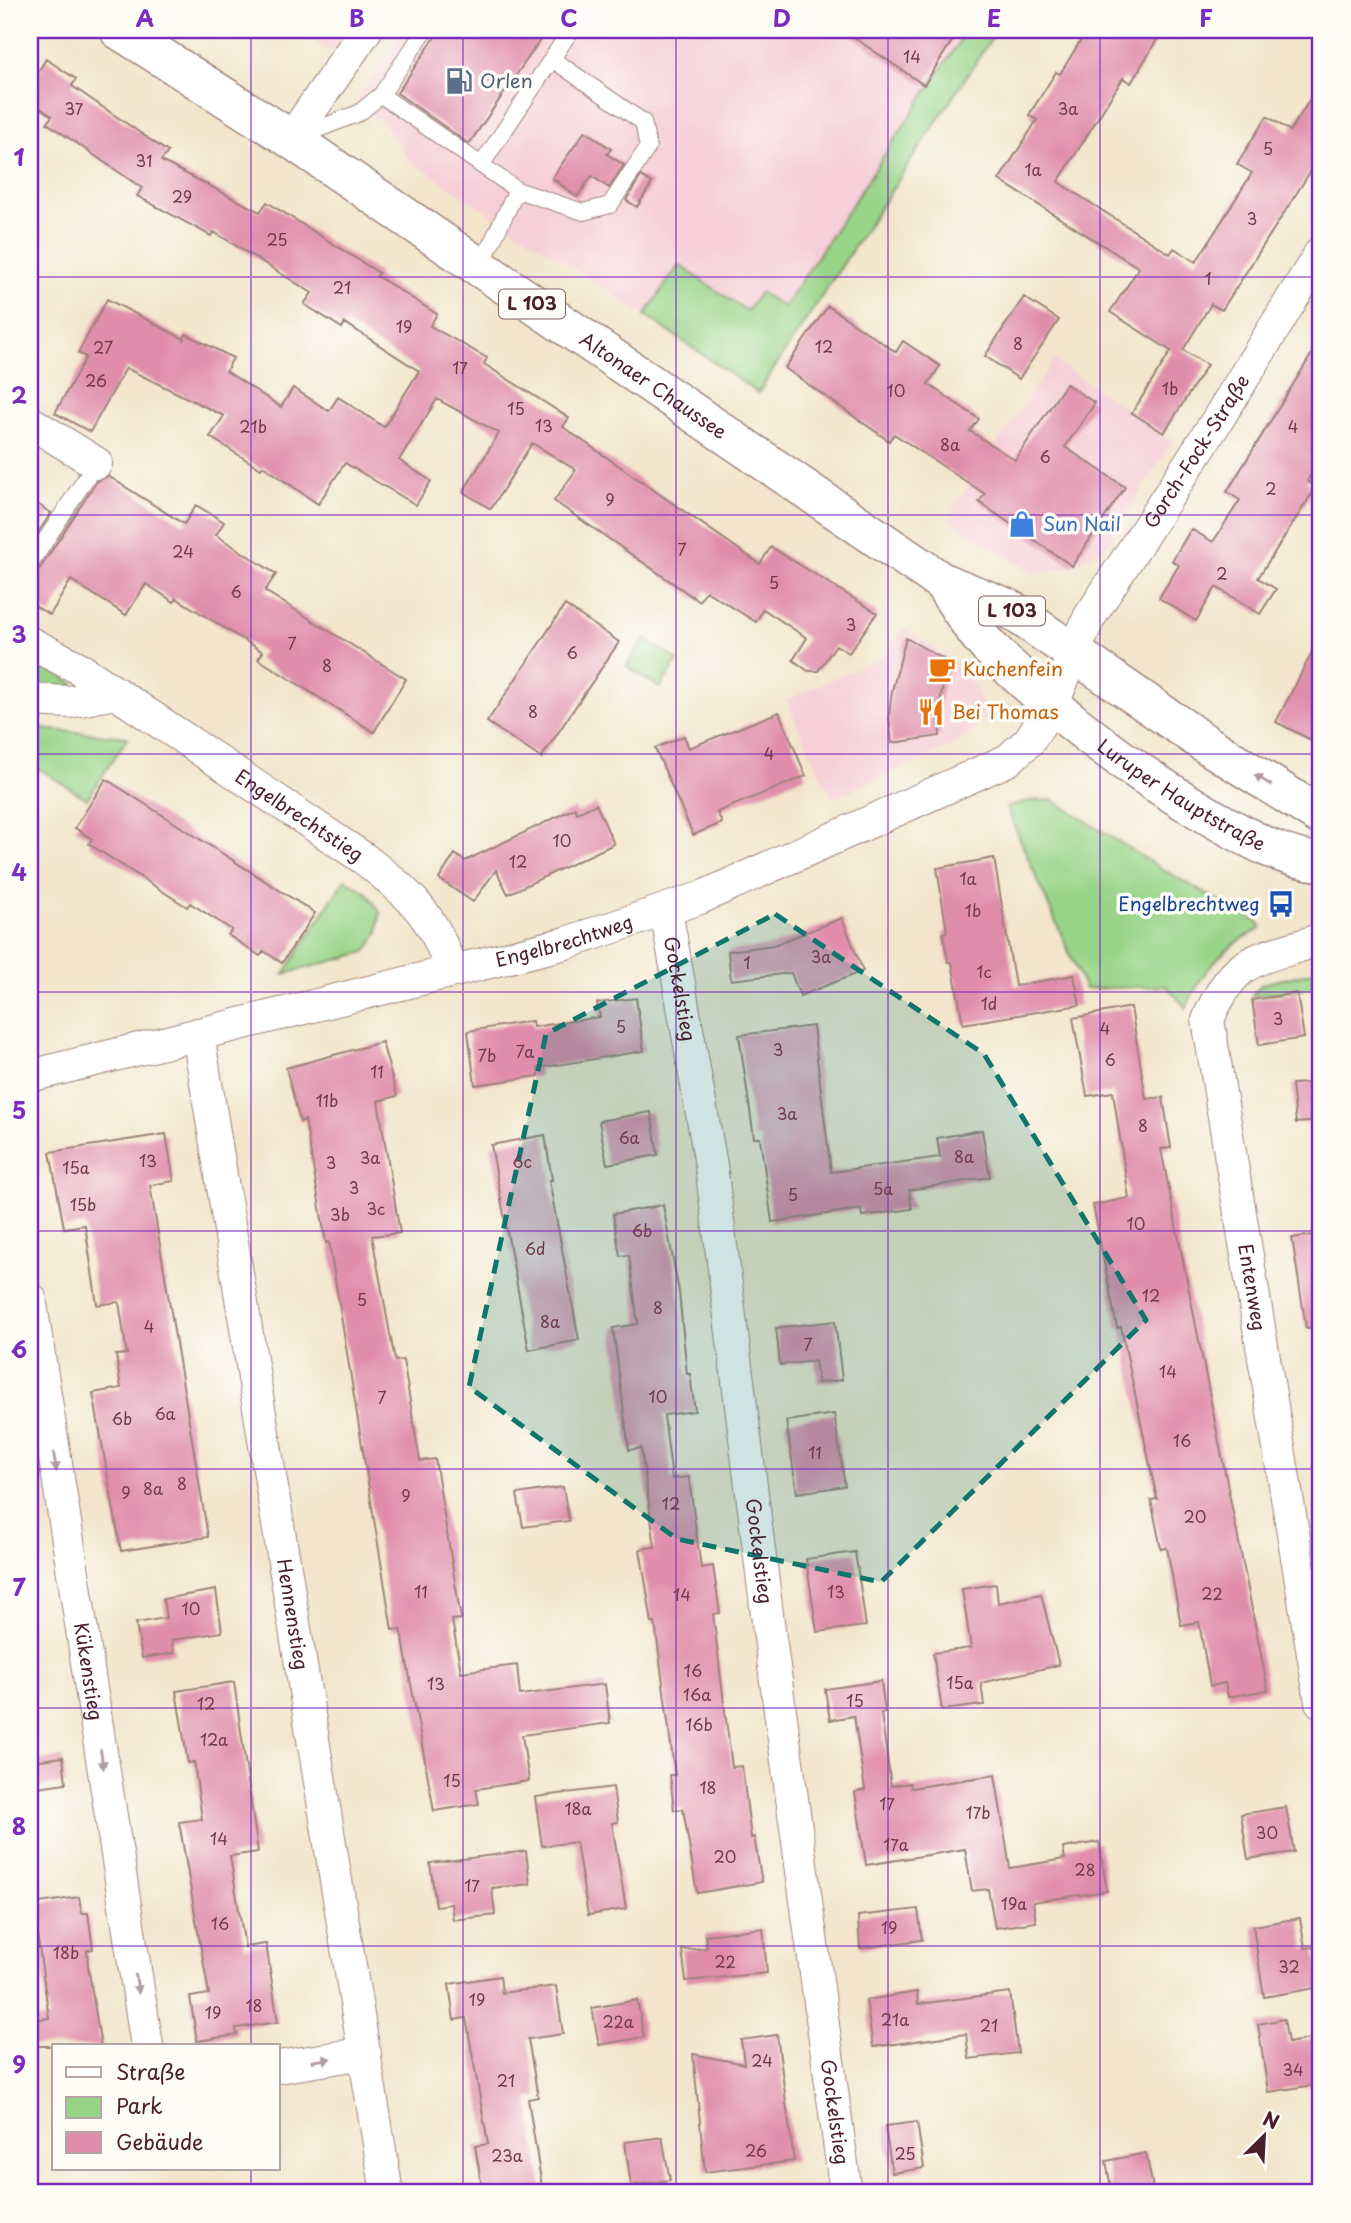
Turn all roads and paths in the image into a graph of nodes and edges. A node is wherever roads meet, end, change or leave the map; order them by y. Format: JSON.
{"nodes":[{"id":1,"x":119,"y":30,"type":"edge"},
{"id":2,"x":366,"y":30,"type":"edge"},
{"id":3,"x":425,"y":30,"type":"edge"},
{"id":4,"x":571,"y":30,"type":"edge"},
{"id":5,"x":552,"y":59,"type":"junction"},
{"id":6,"x":381,"y":95,"type":"junction"},
{"id":7,"x":291,"y":139,"type":"junction"},
{"id":8,"x":482,"y":164,"type":"junction"},
{"id":9,"x":517,"y":190,"type":"junction"},
{"id":10,"x":1321,"y":252,"type":"edge"},
{"id":11,"x":480,"y":269,"type":"junction"},
{"id":12,"x":30,"y":422,"type":"edge"},
{"id":13,"x":96,"y":463,"type":"joint"},
{"id":14,"x":30,"y":564,"type":"edge"},
{"id":15,"x":942,"y":582,"type":"junction"},
{"id":16,"x":30,"y":643,"type":"edge"},
{"id":17,"x":1075,"y":653,"type":"junction"},
{"id":18,"x":115,"y":693,"type":"junction"},
{"id":19,"x":30,"y":700,"type":"edge"},
{"id":20,"x":1053,"y":703,"type":"junction"},
{"id":21,"x":1321,"y":816,"type":"edge"},
{"id":22,"x":1321,"y":862,"type":"edge"},
{"id":23,"x":666,"y":910,"type":"junction"},
{"id":24,"x":1321,"y":939,"type":"edge"},
{"id":25,"x":450,"y":969,"type":"junction"},
{"id":26,"x":198,"y":1034,"type":"junction"},
{"id":27,"x":30,"y":1076,"type":"edge"},
{"id":28,"x":30,"y":1298,"type":"edge"},
{"id":29,"x":1321,"y":1702,"type":"edge"},
{"id":30,"x":147,"y":2044,"type":"edge"},
{"id":31,"x":365,"y":2053,"type":"junction"},
{"id":32,"x":280,"y":2067,"type":"edge"},
{"id":33,"x":387,"y":2193,"type":"edge"},
{"id":34,"x":846,"y":2193,"type":"edge"}],
"edges":[{"from":1,"to":7,"type":"main road","name":"Altonaer Chaussee","number":"L 103"},
{"from":2,"to":7,"type":"street"},
{"from":3,"to":6,"type":"lane"},
{"from":4,"to":5,"type":"lane"},
{"from":5,"to":8,"type":"lane"},
{"from":5,"to":9,"type":"lane"},
{"from":6,"to":7,"type":"lane"},
{"from":6,"to":8,"type":"lane"},
{"from":7,"to":11,"type":"main road","name":"Altonaer Chaussee","number":"L 103"},
{"from":8,"to":9,"type":"lane"},
{"from":9,"to":11,"type":"lane"},
{"from":10,"to":17,"type":"street","name":"Gorch-Fock-Straße"},
{"from":11,"to":15,"type":"main road","name":"Altonaer Chaussee","number":"L 103"},
{"from":12,"to":13,"type":"street"},
{"from":13,"to":14,"type":"lane"},
{"from":15,"to":17,"type":"main road","name":"Altonaer Chaussee","number":"L 103"},
{"from":15,"to":20,"type":"main road","name":"Altonaer Chaussee","number":"L 103"},
{"from":16,"to":18,"type":"street","name":"Engelbrechtstieg"},
{"from":17,"to":20,"type":"street","name":"Gorch-Fock-Straße"},
{"from":21,"to":17,"type":"main road","one_way":true},
{"from":18,"to":19,"type":"street"},
{"from":18,"to":25,"type":"street","name":"Engelbrechtstieg"},
{"from":20,"to":22,"type":"main road","name":"Luruper Hauptstraße"},
{"from":20,"to":23,"type":"street","name":"Engelbrechtweg"},
{"from":23,"to":25,"type":"street","name":"Engelbrechtweg"},
{"from":23,"to":34,"type":"street","name":"Gockelstieg"},
{"from":24,"to":29,"type":"street","name":"Entenweg"},
{"from":25,"to":26,"type":"street","name":"Engelbrechtweg"},
{"from":26,"to":27,"type":"street","name":"Engelbrechtweg"},
{"from":26,"to":31,"type":"street","name":"Hennenstieg"},
{"from":28,"to":30,"type":"street","name":"Kükenstieg","one_way":true},
{"from":32,"to":31,"type":"street","one_way":true},
{"from":31,"to":33,"type":"street","name":"Hennenstieg"}]}
